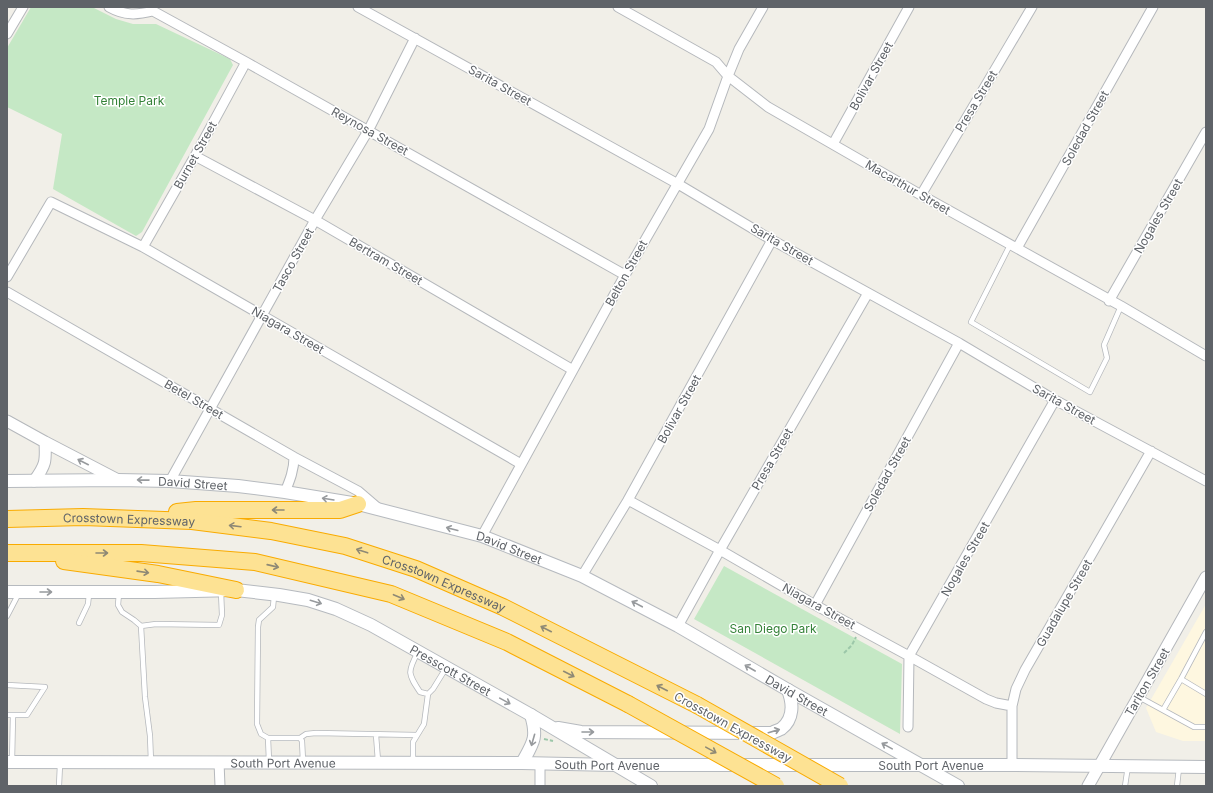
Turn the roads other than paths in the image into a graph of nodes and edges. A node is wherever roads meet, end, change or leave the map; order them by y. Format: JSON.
{"nodes":[{"id":1,"x":23,"y":7,"type":"edge"},
{"id":2,"x":109,"y":7,"type":"edge"},
{"id":3,"x":358,"y":7,"type":"edge"},
{"id":4,"x":618,"y":7,"type":"edge"},
{"id":5,"x":763,"y":7,"type":"edge"},
{"id":6,"x":909,"y":7,"type":"edge"},
{"id":7,"x":1032,"y":7,"type":"edge"},
{"id":8,"x":1153,"y":7,"type":"edge"},
{"id":9,"x":154,"y":9,"type":"edge"},
{"id":10,"x":7,"y":34,"type":"edge"},
{"id":11,"x":415,"y":38,"type":"junction"},
{"id":12,"x":246,"y":62,"type":"junction"},
{"id":13,"x":728,"y":76,"type":"junction"},
{"id":14,"x":368,"y":131,"type":"junction"},
{"id":15,"x":1206,"y":132,"type":"edge"},
{"id":16,"x":833,"y":144,"type":"junction"},
{"id":17,"x":195,"y":156,"type":"junction"},
{"id":18,"x":678,"y":184,"type":"junction"},
{"id":19,"x":921,"y":195,"type":"junction"},
{"id":20,"x":316,"y":220,"type":"junction"},
{"id":21,"x":772,"y":240,"type":"junction"},
{"id":22,"x":143,"y":247,"type":"junction"},
{"id":23,"x":1014,"y":247,"type":"junction"},
{"id":24,"x":625,"y":275,"type":"junction"},
{"id":25,"x":7,"y":277,"type":"edge"},
{"id":26,"x":7,"y":292,"type":"edge"},
{"id":27,"x":868,"y":293,"type":"junction"},
{"id":28,"x":1110,"y":301,"type":"junction"},
{"id":29,"x":1120,"y":306,"type":"junction"},
{"id":30,"x":263,"y":316,"type":"junction"},
{"id":31,"x":959,"y":343,"type":"junction"},
{"id":32,"x":1206,"y":356,"type":"edge"},
{"id":33,"x":573,"y":370,"type":"junction"},
{"id":34,"x":1055,"y":400,"type":"junction"},
{"id":35,"x":211,"y":409,"type":"junction"},
{"id":36,"x":7,"y":421,"type":"edge"},
{"id":37,"x":45,"y":442,"type":"junction"},
{"id":38,"x":1150,"y":451,"type":"junction"},
{"id":39,"x":294,"y":457,"type":"junction"},
{"id":40,"x":521,"y":464,"type":"junction"},
{"id":41,"x":118,"y":480,"type":"junction"},
{"id":42,"x":7,"y":481,"type":"edge"},
{"id":43,"x":34,"y":481,"type":"junction"},
{"id":44,"x":170,"y":481,"type":"junction"},
{"id":45,"x":1206,"y":481,"type":"edge"},
{"id":46,"x":285,"y":492,"type":"junction"},
{"id":47,"x":628,"y":500,"type":"junction"},
{"id":48,"x":358,"y":504,"type":"junction"},
{"id":49,"x":379,"y":509,"type":"junction"},
{"id":50,"x":83,"y":518,"type":"junction"},
{"id":51,"x":7,"y":519,"type":"edge"},
{"id":52,"x":482,"y":536,"type":"junction"},
{"id":53,"x":720,"y":550,"type":"junction"},
{"id":54,"x":7,"y":553,"type":"edge"},
{"id":55,"x":582,"y":576,"type":"junction"},
{"id":56,"x":1206,"y":577,"type":"edge"},
{"id":57,"x":226,"y":589,"type":"junction"},
{"id":58,"x":7,"y":592,"type":"edge"},
{"id":59,"x":20,"y":592,"type":"junction"},
{"id":60,"x":89,"y":592,"type":"junction"},
{"id":61,"x":119,"y":592,"type":"junction"},
{"id":62,"x":274,"y":594,"type":"junction"},
{"id":63,"x":815,"y":605,"type":"junction"},
{"id":64,"x":7,"y":616,"type":"edge"},
{"id":65,"x":79,"y":623,"type":"dead end"},
{"id":66,"x":141,"y":626,"type":"junction"},
{"id":67,"x":678,"y":626,"type":"junction"},
{"id":68,"x":1206,"y":632,"type":"edge"},
{"id":69,"x":418,"y":652,"type":"junction"},
{"id":70,"x":910,"y":656,"type":"junction"},
{"id":71,"x":446,"y":667,"type":"junction"},
{"id":72,"x":1181,"y":679,"type":"junction"},
{"id":73,"x":7,"y":686,"type":"edge"},
{"id":74,"x":788,"y":690,"type":"junction"},
{"id":75,"x":428,"y":694,"type":"junction"},
{"id":76,"x":1206,"y":694,"type":"edge"},
{"id":77,"x":1138,"y":696,"type":"junction"},
{"id":78,"x":1012,"y":706,"type":"junction"},
{"id":79,"x":1163,"y":710,"type":"junction"},
{"id":80,"x":7,"y":715,"type":"edge"},
{"id":81,"x":13,"y":715,"type":"junction"},
{"id":82,"x":531,"y":715,"type":"junction"},
{"id":83,"x":550,"y":726,"type":"junction"},
{"id":84,"x":908,"y":727,"type":"dead end"},
{"id":85,"x":1206,"y":727,"type":"edge"},
{"id":86,"x":376,"y":735,"type":"junction"},
{"id":87,"x":417,"y":736,"type":"junction"},
{"id":88,"x":268,"y":738,"type":"junction"},
{"id":89,"x":300,"y":738,"type":"junction"},
{"id":90,"x":10,"y":762,"type":"edge"},
{"id":91,"x":60,"y":762,"type":"junction"},
{"id":92,"x":151,"y":762,"type":"junction"},
{"id":93,"x":219,"y":762,"type":"junction"},
{"id":94,"x":270,"y":762,"type":"junction"},
{"id":95,"x":303,"y":763,"type":"junction"},
{"id":96,"x":378,"y":763,"type":"junction"},
{"id":97,"x":413,"y":763,"type":"junction"},
{"id":98,"x":522,"y":763,"type":"junction"},
{"id":99,"x":540,"y":763,"type":"junction"},
{"id":100,"x":614,"y":765,"type":"junction"},
{"id":101,"x":921,"y":765,"type":"junction"},
{"id":102,"x":1012,"y":765,"type":"junction"},
{"id":103,"x":1099,"y":766,"type":"junction"},
{"id":104,"x":1128,"y":766,"type":"junction"},
{"id":105,"x":1179,"y":766,"type":"junction"},
{"id":106,"x":1206,"y":766,"type":"edge"},
{"id":107,"x":59,"y":786,"type":"edge"},
{"id":108,"x":220,"y":786,"type":"edge"},
{"id":109,"x":540,"y":786,"type":"edge"},
{"id":110,"x":651,"y":786,"type":"edge"},
{"id":111,"x":776,"y":786,"type":"edge"},
{"id":112,"x":840,"y":786,"type":"edge"},
{"id":113,"x":958,"y":786,"type":"edge"},
{"id":114,"x":1088,"y":786,"type":"edge"},
{"id":115,"x":1125,"y":786,"type":"edge"},
{"id":116,"x":1177,"y":786,"type":"edge"}],
"edges":[{"from":1,"to":10,"type":"street"},
{"from":2,"to":9,"type":"street","name":"Reynosa Street"},
{"from":3,"to":11,"type":"street","name":"Sarita Street"},
{"from":4,"to":13,"type":"street","name":"Macarthur Street"},
{"from":5,"to":13,"type":"street","name":"Belton Street"},
{"from":6,"to":16,"type":"street","name":"Bolivar Street"},
{"from":7,"to":19,"type":"street","name":"Presa Street"},
{"from":8,"to":23,"type":"street","name":"Soledad Street"},
{"from":9,"to":12,"type":"street","name":"Reynosa Street"},
{"from":11,"to":14,"type":"street","name":"Tasco Street"},
{"from":11,"to":18,"type":"street","name":"Sarita Street"},
{"from":12,"to":14,"type":"street","name":"Reynosa Street"},
{"from":12,"to":17,"type":"street","name":"Burnet Street"},
{"from":13,"to":16,"type":"street","name":"Macarthur Street"},
{"from":13,"to":18,"type":"street","name":"Belton Street"},
{"from":14,"to":20,"type":"street","name":"Tasco Street"},
{"from":14,"to":24,"type":"street","name":"Reynosa Street"},
{"from":15,"to":28,"type":"street","name":"Nogales Street"},
{"from":16,"to":19,"type":"street","name":"Macarthur Street"},
{"from":17,"to":20,"type":"street","name":"Bertram Street"},
{"from":17,"to":22,"type":"street","name":"Burnet Street"},
{"from":18,"to":21,"type":"street","name":"Sarita Street"},
{"from":18,"to":24,"type":"street","name":"Belton Street"},
{"from":19,"to":23,"type":"street","name":"Macarthur Street"},
{"from":20,"to":30,"type":"street","name":"Tasco Street"},
{"from":20,"to":33,"type":"street","name":"Bertram Street"},
{"from":21,"to":27,"type":"street","name":"Sarita Street"},
{"from":21,"to":47,"type":"street","name":"Bolivar Street"},
{"from":22,"to":25,"type":"street","name":"Niagara Street"},
{"from":22,"to":30,"type":"street","name":"Niagara Street"},
{"from":23,"to":28,"type":"street","name":"Macarthur Street"},
{"from":23,"to":29,"type":"lane"},
{"from":24,"to":33,"type":"street","name":"Belton Street"},
{"from":26,"to":35,"type":"street","name":"Betel Street"},
{"from":27,"to":31,"type":"street","name":"Sarita Street"},
{"from":27,"to":53,"type":"street","name":"Presa Street"},
{"from":28,"to":29,"type":"street","name":"Macarthur Street"},
{"from":29,"to":32,"type":"street","name":"Macarthur Street"},
{"from":30,"to":35,"type":"street","name":"Tasco Street"},
{"from":30,"to":40,"type":"street","name":"Niagara Street"},
{"from":31,"to":34,"type":"street","name":"Sarita Street"},
{"from":31,"to":63,"type":"street","name":"Soledad Street"},
{"from":33,"to":40,"type":"street","name":"Belton Street"},
{"from":34,"to":38,"type":"street","name":"Sarita Street"},
{"from":34,"to":70,"type":"street","name":"Nogales Street"},
{"from":35,"to":39,"type":"street","name":"Betel Street"},
{"from":35,"to":44,"type":"street","name":"Tasco Street"},
{"from":36,"to":37,"type":"street"},
{"from":41,"to":37,"type":"street","one_way":true},
{"from":37,"to":43,"type":"street"},
{"from":38,"to":45,"type":"street","name":"Sarita Street"},
{"from":38,"to":78,"type":"street","name":"Guadalupe Street"},
{"from":39,"to":46,"type":"street"},
{"from":39,"to":49,"type":"street","name":"Betel Street"},
{"from":40,"to":52,"type":"street","name":"Belton Street"},
{"from":41,"to":43,"type":"main road","name":"David Street"},
{"from":44,"to":41,"type":"main road","name":"David Street","one_way":true},
{"from":42,"to":43,"type":"main road","name":"David Street"},
{"from":44,"to":46,"type":"main road","name":"David Street"},
{"from":48,"to":46,"type":"main road","name":"David Street","one_way":true},
{"from":47,"to":53,"type":"street","name":"Niagara Street"},
{"from":47,"to":55,"type":"street","name":"Bolivar Street"},
{"from":48,"to":49,"type":"main road","name":"David Street"},
{"from":48,"to":50,"type":"highway","one_way":true},
{"from":52,"to":49,"type":"main road","name":"David Street","one_way":true},
{"from":50,"to":51,"type":"highway","name":"Crosstown Expressway"},
{"from":112,"to":50,"type":"highway","name":"Crosstown Expressway","one_way":true,"bridge":true},
{"from":52,"to":55,"type":"main road","name":"David Street"},
{"from":53,"to":63,"type":"street","name":"Niagara Street"},
{"from":53,"to":67,"type":"street","name":"Presa Street"},
{"from":54,"to":57,"type":"highway","one_way":true},
{"from":54,"to":111,"type":"highway","one_way":true,"bridge":true},
{"from":67,"to":55,"type":"main road","name":"David Street","one_way":true},
{"from":56,"to":77,"type":"street","name":"Tarlton Street"},
{"from":57,"to":61,"type":"main road"},
{"from":57,"to":62,"type":"main road","name":"Presscott Street"},
{"from":57,"to":66,"type":"lane"},
{"from":58,"to":59,"type":"main road"},
{"from":59,"to":60,"type":"main road","one_way":true},
{"from":59,"to":64,"type":"lane"},
{"from":60,"to":61,"type":"main road"},
{"from":60,"to":65,"type":"lane"},
{"from":61,"to":66,"type":"lane"},
{"from":62,"to":69,"type":"main road","name":"Presscott Street","one_way":true},
{"from":62,"to":88,"type":"lane"},
{"from":63,"to":70,"type":"street","name":"Niagara Street"},
{"from":66,"to":92,"type":"lane"},
{"from":74,"to":67,"type":"main road","name":"David Street","one_way":true},
{"from":68,"to":72,"type":"lane"},
{"from":69,"to":71,"type":"main road","name":"Presscott Street"},
{"from":69,"to":75,"type":"lane"},
{"from":70,"to":78,"type":"street","name":"Niagara Street"},
{"from":70,"to":84,"type":"street","name":"Nogales Street"},
{"from":71,"to":75,"type":"lane"},
{"from":71,"to":82,"type":"main road","name":"Presscott Street","one_way":true},
{"from":72,"to":76,"type":"lane"},
{"from":72,"to":79,"type":"lane"},
{"from":73,"to":81,"type":"lane"},
{"from":83,"to":74,"type":"main road","one_way":true},
{"from":101,"to":74,"type":"main road","name":"David Street","one_way":true},
{"from":75,"to":87,"type":"lane"},
{"from":77,"to":79,"type":"lane"},
{"from":77,"to":103,"type":"street","name":"Tarlton Street"},
{"from":78,"to":102,"type":"street","name":"Guadalupe Street"},
{"from":79,"to":85,"type":"lane"},
{"from":80,"to":81,"type":"lane"},
{"from":81,"to":90,"type":"lane"},
{"from":82,"to":83,"type":"main road","name":"Presscott Street"},
{"from":82,"to":98,"type":"main road","one_way":true},
{"from":83,"to":100,"type":"main road","name":"Presscott Street"},
{"from":86,"to":87,"type":"lane"},
{"from":86,"to":89,"type":"lane"},
{"from":86,"to":96,"type":"lane"},
{"from":87,"to":97,"type":"lane"},
{"from":88,"to":89,"type":"lane"},
{"from":88,"to":94,"type":"lane"},
{"from":89,"to":95,"type":"lane"},
{"from":90,"to":91,"type":"main road","name":"South Port Avenue"},
{"from":91,"to":92,"type":"main road","name":"South Port Avenue"},
{"from":91,"to":107,"type":"lane"},
{"from":92,"to":93,"type":"main road","name":"South Port Avenue"},
{"from":93,"to":94,"type":"main road","name":"South Port Avenue"},
{"from":93,"to":108,"type":"street"},
{"from":94,"to":95,"type":"main road","name":"South Port Avenue"},
{"from":95,"to":96,"type":"main road","name":"South Port Avenue"},
{"from":96,"to":97,"type":"main road","name":"South Port Avenue"},
{"from":97,"to":98,"type":"main road","name":"South Port Avenue"},
{"from":98,"to":99,"type":"main road","name":"South Port Avenue"},
{"from":99,"to":100,"type":"main road","name":"South Port Avenue"},
{"from":99,"to":109,"type":"street"},
{"from":100,"to":101,"type":"main road","name":"South Port Avenue"},
{"from":100,"to":110,"type":"main road","name":"Presscott Street"},
{"from":101,"to":102,"type":"main road","name":"South Port Avenue"},
{"from":101,"to":113,"type":"main road","name":"David Street"},
{"from":102,"to":103,"type":"main road","name":"South Port Avenue"},
{"from":103,"to":104,"type":"main road","name":"South Port Avenue"},
{"from":103,"to":114,"type":"street","name":"Tarlton Street"},
{"from":104,"to":105,"type":"main road","name":"South Port Avenue"},
{"from":104,"to":115,"type":"lane"},
{"from":105,"to":106,"type":"main road","name":"South Port Avenue"},
{"from":105,"to":116,"type":"lane"}]}
